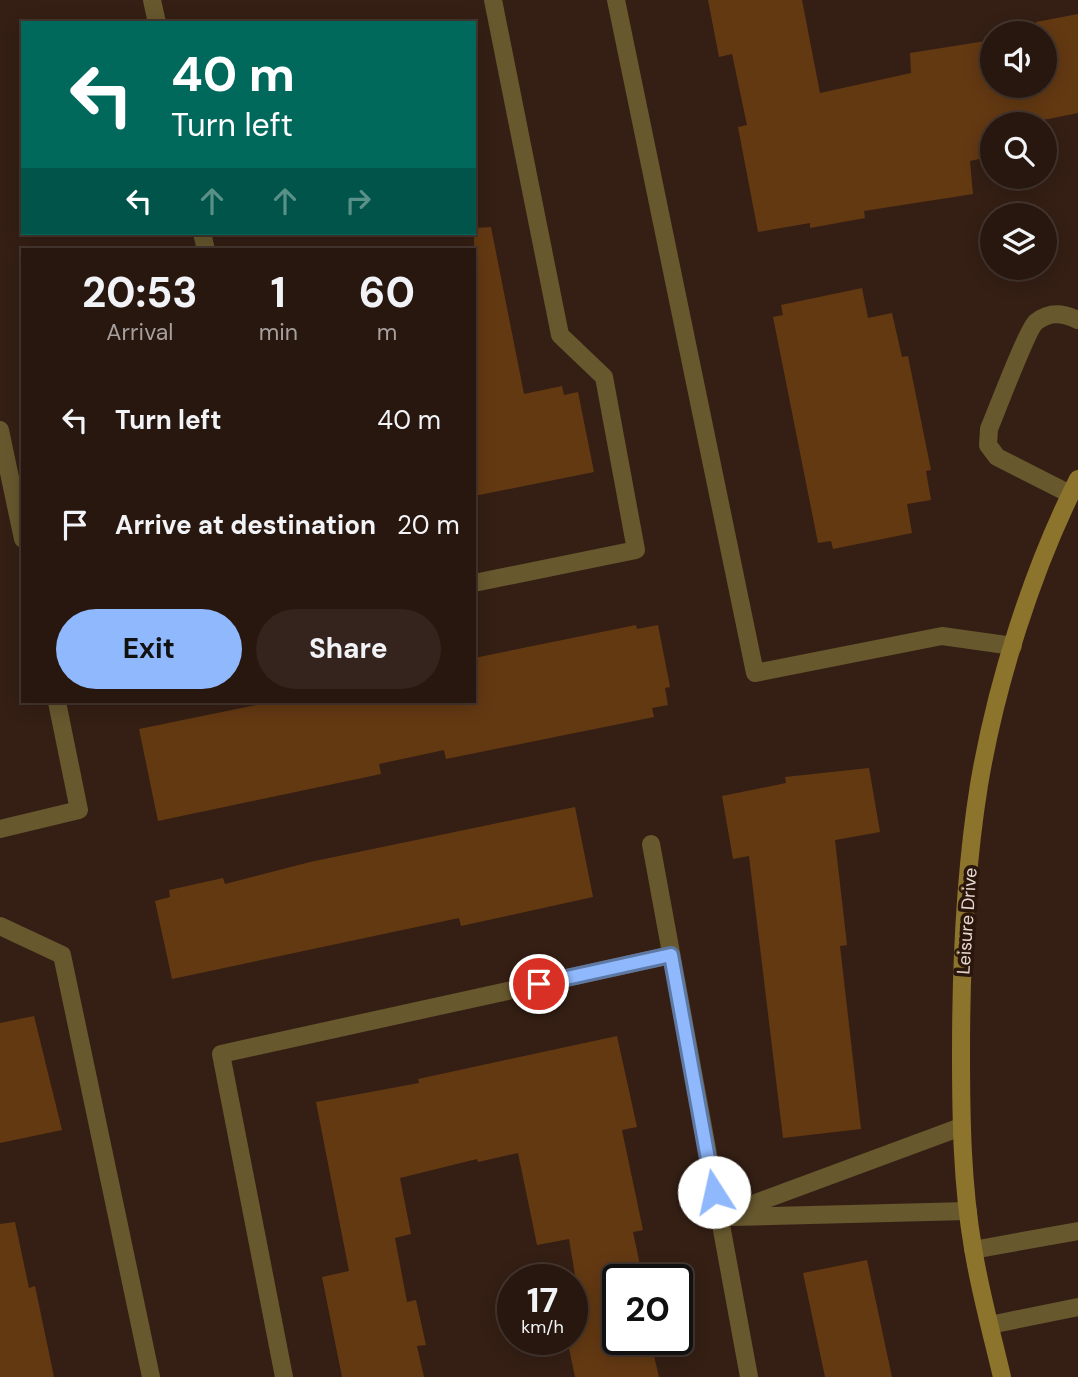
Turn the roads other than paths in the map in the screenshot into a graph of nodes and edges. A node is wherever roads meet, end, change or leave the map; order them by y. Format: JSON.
{"nodes":[{"id":1,"x":152,"y":0,"type":"edge"},
{"id":2,"x":493,"y":0,"type":"edge"},
{"id":3,"x":616,"y":0,"type":"edge"},
{"id":4,"x":157,"y":21,"type":"edge"},
{"id":5,"x":1078,"y":320,"type":"edge"},
{"id":6,"x":0,"y":430,"type":"edge"},
{"id":7,"x":1074,"y":487,"type":"edge"},
{"id":8,"x":21,"y":530,"type":"edge"},
{"id":9,"x":476,"y":583,"type":"edge"},
{"id":10,"x":1013,"y":646,"type":"junction"},
{"id":11,"x":57,"y":703,"type":"edge"},
{"id":12,"x":0,"y":829,"type":"edge"},
{"id":13,"x":652,"y":844,"type":"dead end"},
{"id":14,"x":0,"y":926,"type":"edge"},
{"id":15,"x":671,"y":955,"type":"junction"},
{"id":16,"x":961,"y":1127,"type":"junction"},
{"id":17,"x":968,"y":1210,"type":"junction"},
{"id":18,"x":718,"y":1217,"type":"junction"},
{"id":19,"x":1078,"y":1231,"type":"edge"},
{"id":20,"x":973,"y":1250,"type":"junction"},
{"id":21,"x":1078,"y":1307,"type":"edge"},
{"id":22,"x":989,"y":1325,"type":"junction"},
{"id":23,"x":151,"y":1377,"type":"edge"},
{"id":24,"x":284,"y":1377,"type":"edge"},
{"id":25,"x":748,"y":1377,"type":"edge"},
{"id":26,"x":1002,"y":1377,"type":"edge"}],
"edges":[{"from":1,"to":4,"type":"lane"},
{"from":2,"to":9,"type":"lane"},
{"from":3,"to":10,"type":"lane"},
{"from":5,"to":7,"type":"lane"},
{"from":6,"to":8,"type":"lane"},
{"from":7,"to":10,"type":"street","name":"Leisure Drive"},
{"from":10,"to":16,"type":"street","name":"Leisure Drive"},
{"from":11,"to":12,"type":"lane"},
{"from":13,"to":15,"type":"lane"},
{"from":14,"to":23,"type":"lane"},
{"from":15,"to":18,"type":"lane"},
{"from":15,"to":24,"type":"lane"},
{"from":16,"to":17,"type":"street","name":"Leisure Drive"},
{"from":16,"to":18,"type":"lane"},
{"from":17,"to":18,"type":"lane"},
{"from":17,"to":20,"type":"street","name":"Leisure Drive"},
{"from":18,"to":25,"type":"lane"},
{"from":19,"to":20,"type":"lane"},
{"from":20,"to":22,"type":"street","name":"Leisure Drive"},
{"from":21,"to":22,"type":"lane"},
{"from":22,"to":26,"type":"street","name":"Leisure Drive"}]}
